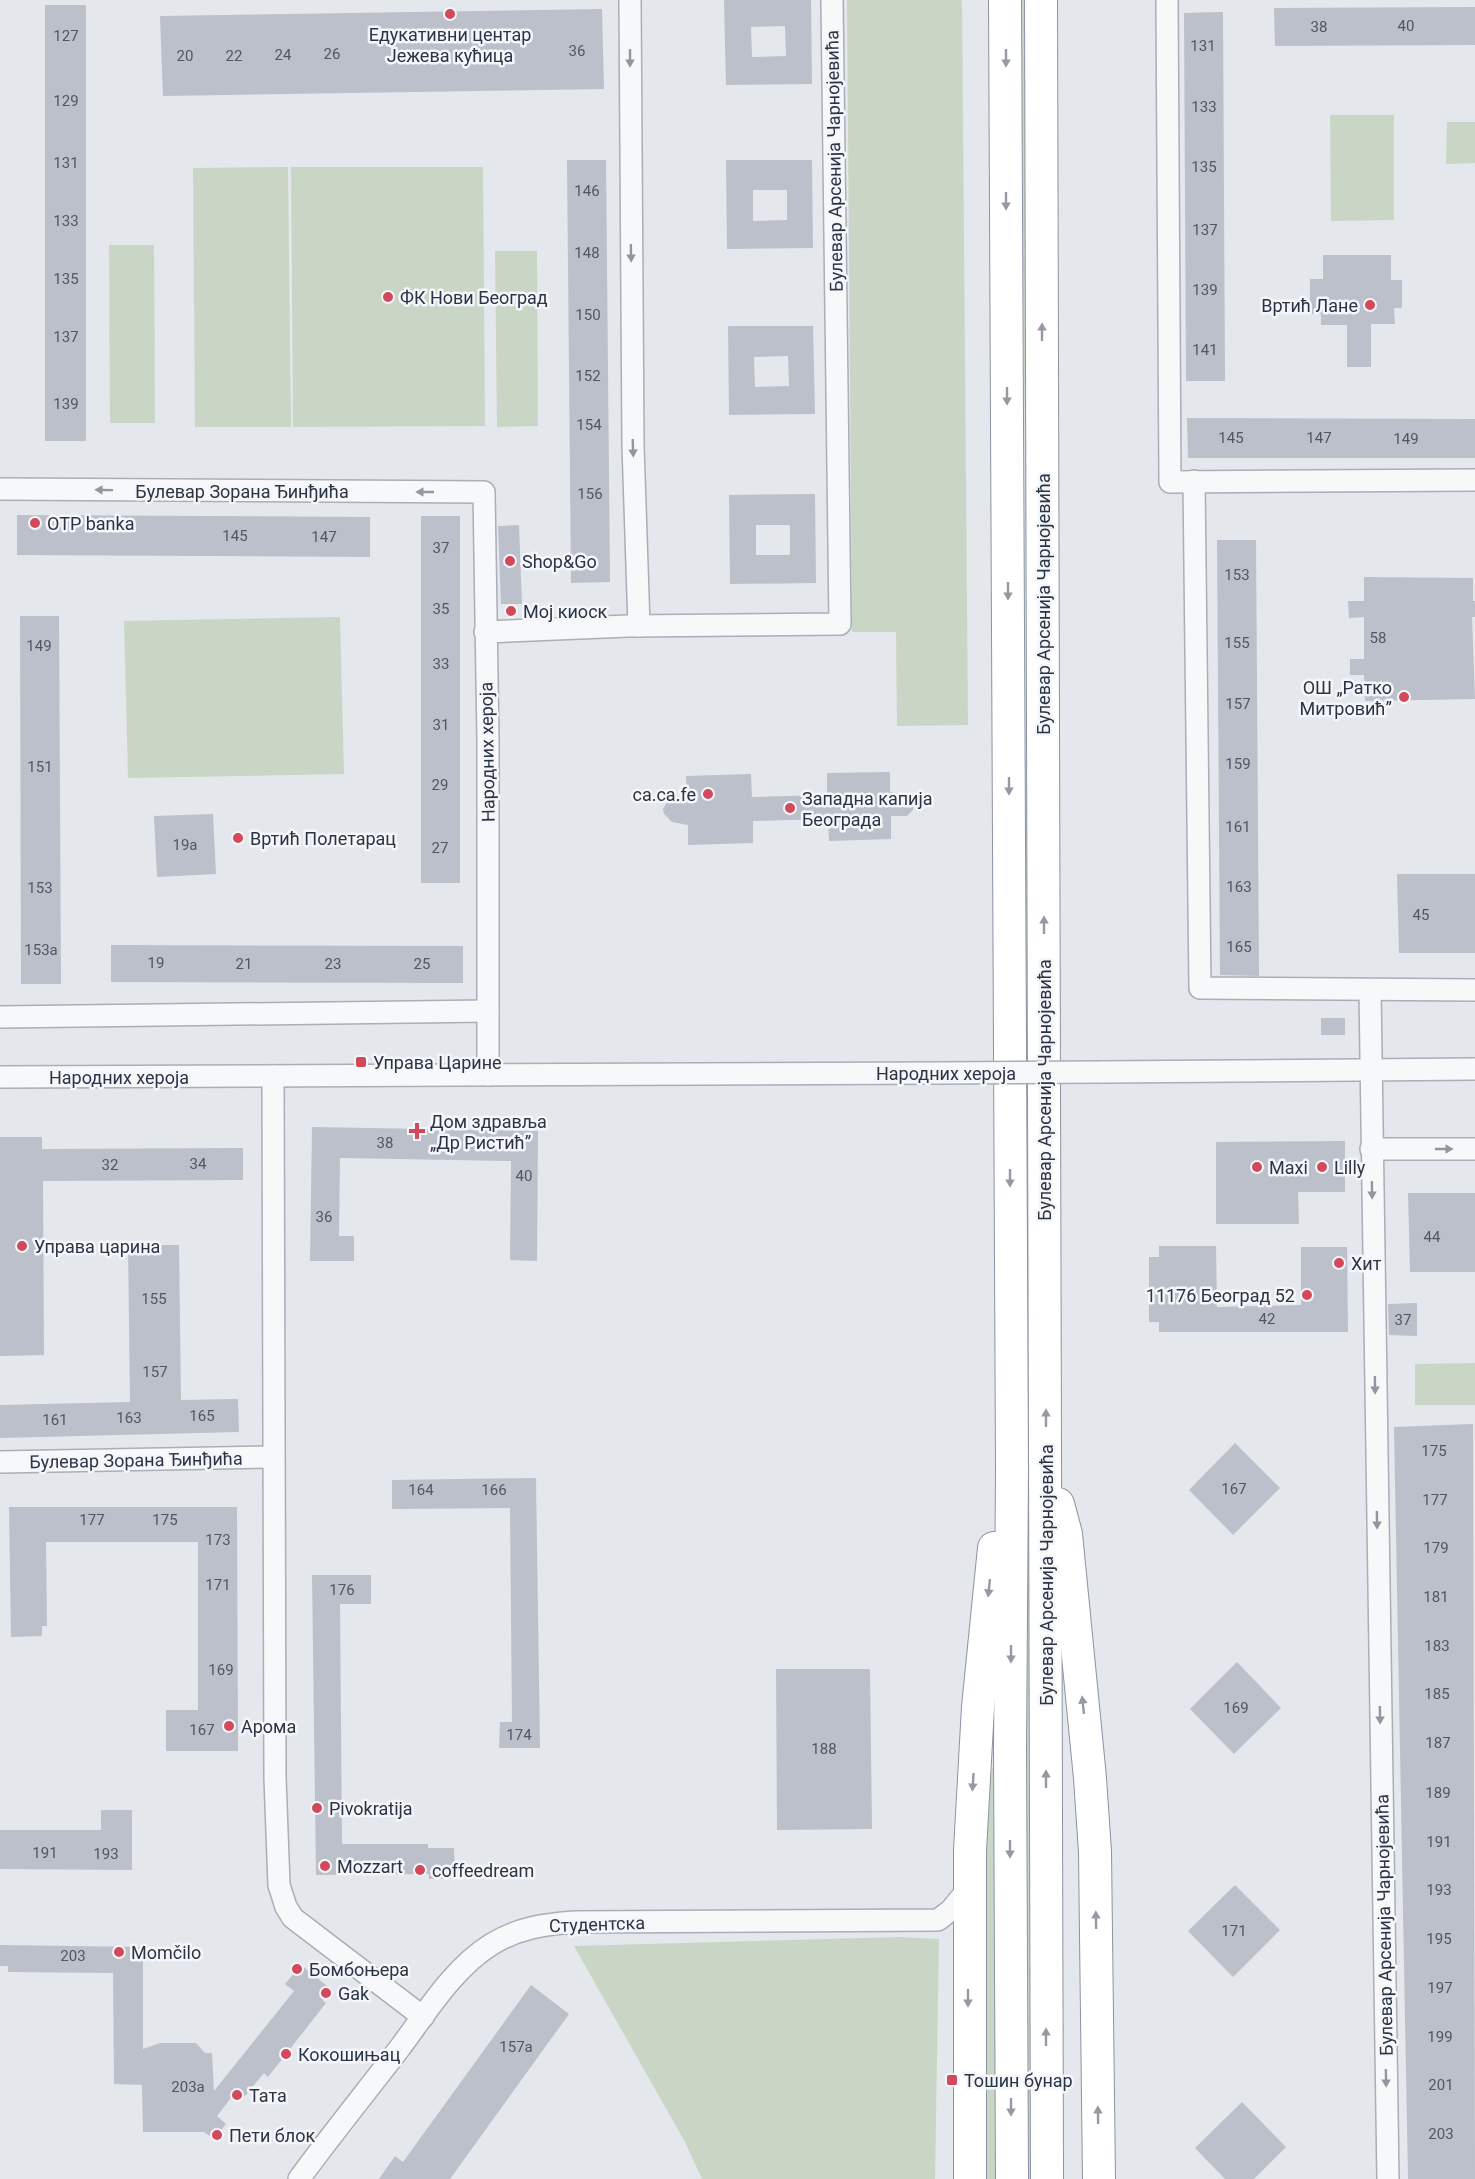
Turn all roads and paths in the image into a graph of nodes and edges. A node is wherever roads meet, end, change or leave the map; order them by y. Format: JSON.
{"nodes":[{"id":1,"x":630,"y":0,"type":"edge"},
{"id":2,"x":832,"y":0,"type":"edge"},
{"id":3,"x":1005,"y":0,"type":"edge"},
{"id":4,"x":1041,"y":0,"type":"edge"},
{"id":5,"x":1167,"y":0,"type":"edge"},
{"id":6,"x":1475,"y":480,"type":"edge"},
{"id":7,"x":1194,"y":482,"type":"junction"},
{"id":8,"x":0,"y":489,"type":"edge"},
{"id":9,"x":484,"y":492,"type":"joint"},
{"id":10,"x":639,"y":626,"type":"junction"},
{"id":11,"x":485,"y":632,"type":"junction"},
{"id":12,"x":1370,"y":990,"type":"junction"},
{"id":13,"x":1475,"y":990,"type":"edge"},
{"id":14,"x":488,"y":1011,"type":"junction"},
{"id":15,"x":0,"y":1017,"type":"edge"},
{"id":16,"x":1475,"y":1069,"type":"edge"},
{"id":17,"x":1370,"y":1070,"type":"junction"},
{"id":18,"x":488,"y":1075,"type":"junction"},
{"id":19,"x":273,"y":1076,"type":"junction"},
{"id":20,"x":0,"y":1077,"type":"edge"},
{"id":21,"x":1371,"y":1141,"type":"junction"},
{"id":22,"x":1475,"y":1149,"type":"edge"},
{"id":23,"x":273,"y":1457,"type":"junction"},
{"id":24,"x":0,"y":1462,"type":"edge"},
{"id":25,"x":1012,"y":1470,"type":"junction"},
{"id":26,"x":1046,"y":1476,"type":"junction"},
{"id":27,"x":969,"y":1888,"type":"junction"},
{"id":28,"x":938,"y":1920,"type":"junction"},
{"id":29,"x":969,"y":1953,"type":"junction"},
{"id":30,"x":423,"y":2017,"type":"junction"},
{"id":31,"x":1100,"y":2177,"type":"edge"},
{"id":32,"x":299,"y":2179,"type":"edge"},
{"id":33,"x":970,"y":2179,"type":"edge"},
{"id":34,"x":1012,"y":2179,"type":"edge"},
{"id":35,"x":1047,"y":2179,"type":"edge"},
{"id":36,"x":1388,"y":2179,"type":"edge"}],
"edges":[{"from":1,"to":10,"type":"street","one_way":true},
{"from":2,"to":10,"type":"street","name":"Булевар Арсенија Чарнојевића"},
{"from":3,"to":25,"type":"highway","name":"Булевар Арсенија Чарнојевића","one_way":true},
{"from":26,"to":4,"type":"highway","name":"Булевар Арсенија Чарнојевића","one_way":true},
{"from":5,"to":7,"type":"street"},
{"from":6,"to":7,"type":"street"},
{"from":7,"to":12,"type":"street"},
{"from":9,"to":8,"type":"street","name":"Булевар Зорана Ђинђића","one_way":true},
{"from":9,"to":11,"type":"street","name":"Народних хероја"},
{"from":10,"to":11,"type":"street","name":"Булевар Арсенија Чарнојевића"},
{"from":11,"to":14,"type":"street","name":"Народних хероја"},
{"from":12,"to":13,"type":"street"},
{"from":12,"to":17,"type":"street","name":"Булевар Арсенија Чарнојевића"},
{"from":14,"to":15,"type":"street"},
{"from":14,"to":18,"type":"street","name":"Народних хероја"},
{"from":16,"to":17,"type":"street","name":"Народних хероја"},
{"from":17,"to":18,"type":"street","name":"Народних хероја","bridge":true},
{"from":17,"to":21,"type":"street","name":"Булевар Арсенија Чарнојевића"},
{"from":18,"to":19,"type":"street","name":"Народних хероја"},
{"from":19,"to":20,"type":"street","name":"Народних хероја"},
{"from":19,"to":23,"type":"street"},
{"from":21,"to":22,"type":"street","one_way":true},
{"from":21,"to":36,"type":"street","name":"Булевар Арсенија Чарнојевића","one_way":true},
{"from":23,"to":24,"type":"street","name":"Булевар Зорана Ђинђића"},
{"from":23,"to":30,"type":"street"},
{"from":25,"to":27,"type":"highway","one_way":true},
{"from":25,"to":34,"type":"highway","name":"Булевар Арсенија Чарнојевића","one_way":true},
{"from":31,"to":26,"type":"highway","one_way":true},
{"from":35,"to":26,"type":"highway","name":"Булевар Арсенија Чарнојевића","one_way":true},
{"from":27,"to":28,"type":"street"},
{"from":27,"to":29,"type":"highway"},
{"from":28,"to":29,"type":"street"},
{"from":28,"to":30,"type":"street","name":"Студентска"},
{"from":29,"to":33,"type":"highway","one_way":true},
{"from":30,"to":32,"type":"street","name":"Студентска"}]}
